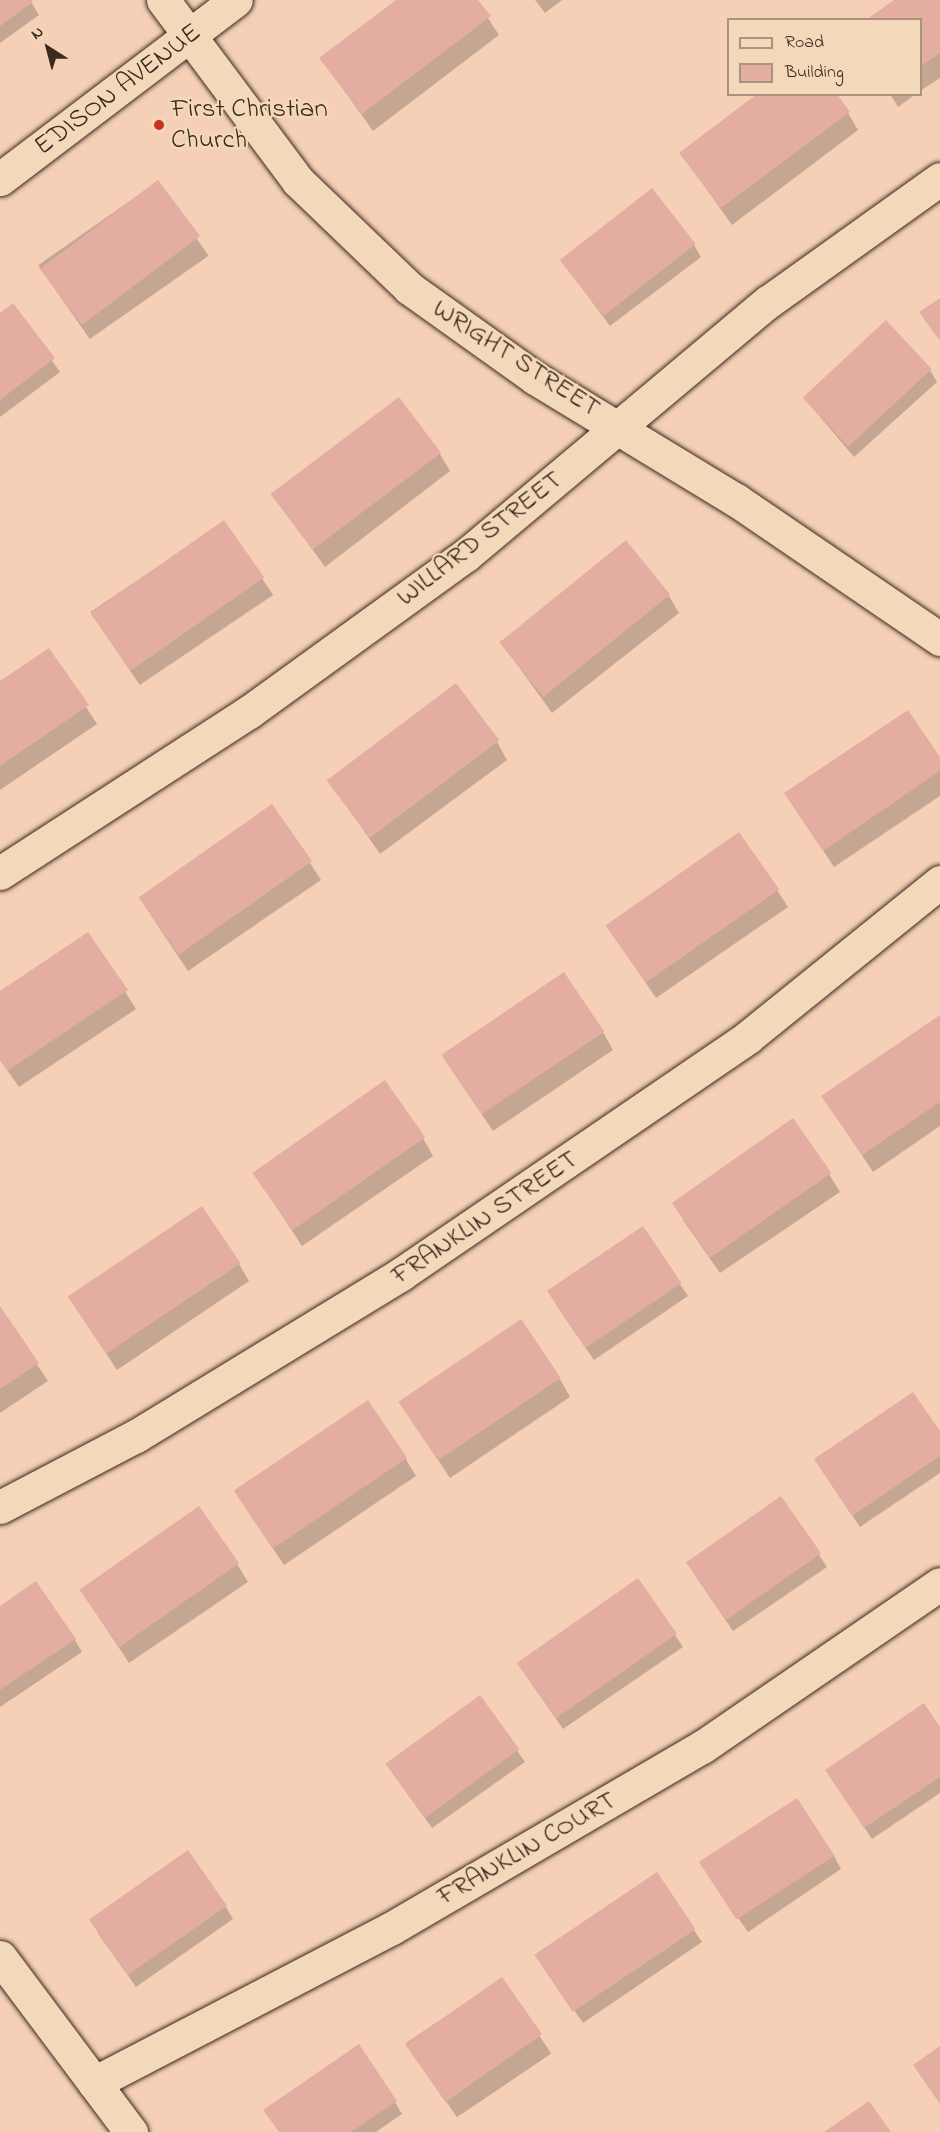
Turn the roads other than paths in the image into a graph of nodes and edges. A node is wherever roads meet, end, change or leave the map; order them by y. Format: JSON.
{"nodes":[{"id":1,"x":162,"y":0,"type":"edge"},
{"id":2,"x":236,"y":0,"type":"edge"},
{"id":3,"x":190,"y":36,"type":"junction"},
{"id":4,"x":940,"y":178,"type":"edge"},
{"id":5,"x":0,"y":179,"type":"edge"},
{"id":6,"x":622,"y":427,"type":"junction"},
{"id":7,"x":940,"y":639,"type":"edge"},
{"id":8,"x":0,"y":873,"type":"edge"},
{"id":9,"x":940,"y":882,"type":"edge"},
{"id":10,"x":0,"y":1507,"type":"edge"},
{"id":11,"x":940,"y":1584,"type":"edge"},
{"id":12,"x":0,"y":1958,"type":"edge"},
{"id":13,"x":94,"y":2083,"type":"junction"},
{"id":14,"x":131,"y":2132,"type":"edge"}],
"edges":[{"from":1,"to":3,"type":"street","name":"WRIGHT STREET"},
{"from":2,"to":3,"type":"street","name":"EDISON AVENUE"},
{"from":3,"to":5,"type":"street","name":"EDISON AVENUE"},
{"from":3,"to":6,"type":"street","name":"WRIGHT STREET"},
{"from":4,"to":6,"type":"street","name":"WILLARD STREET"},
{"from":6,"to":7,"type":"street","name":"WRIGHT STREET"},
{"from":6,"to":8,"type":"street","name":"WILLARD STREET"},
{"from":9,"to":10,"type":"street","name":"FRANKLIN STREET"},
{"from":11,"to":13,"type":"street","name":"FRANKLIN COURT"},
{"from":12,"to":13,"type":"street"},
{"from":13,"to":14,"type":"street"}]}
